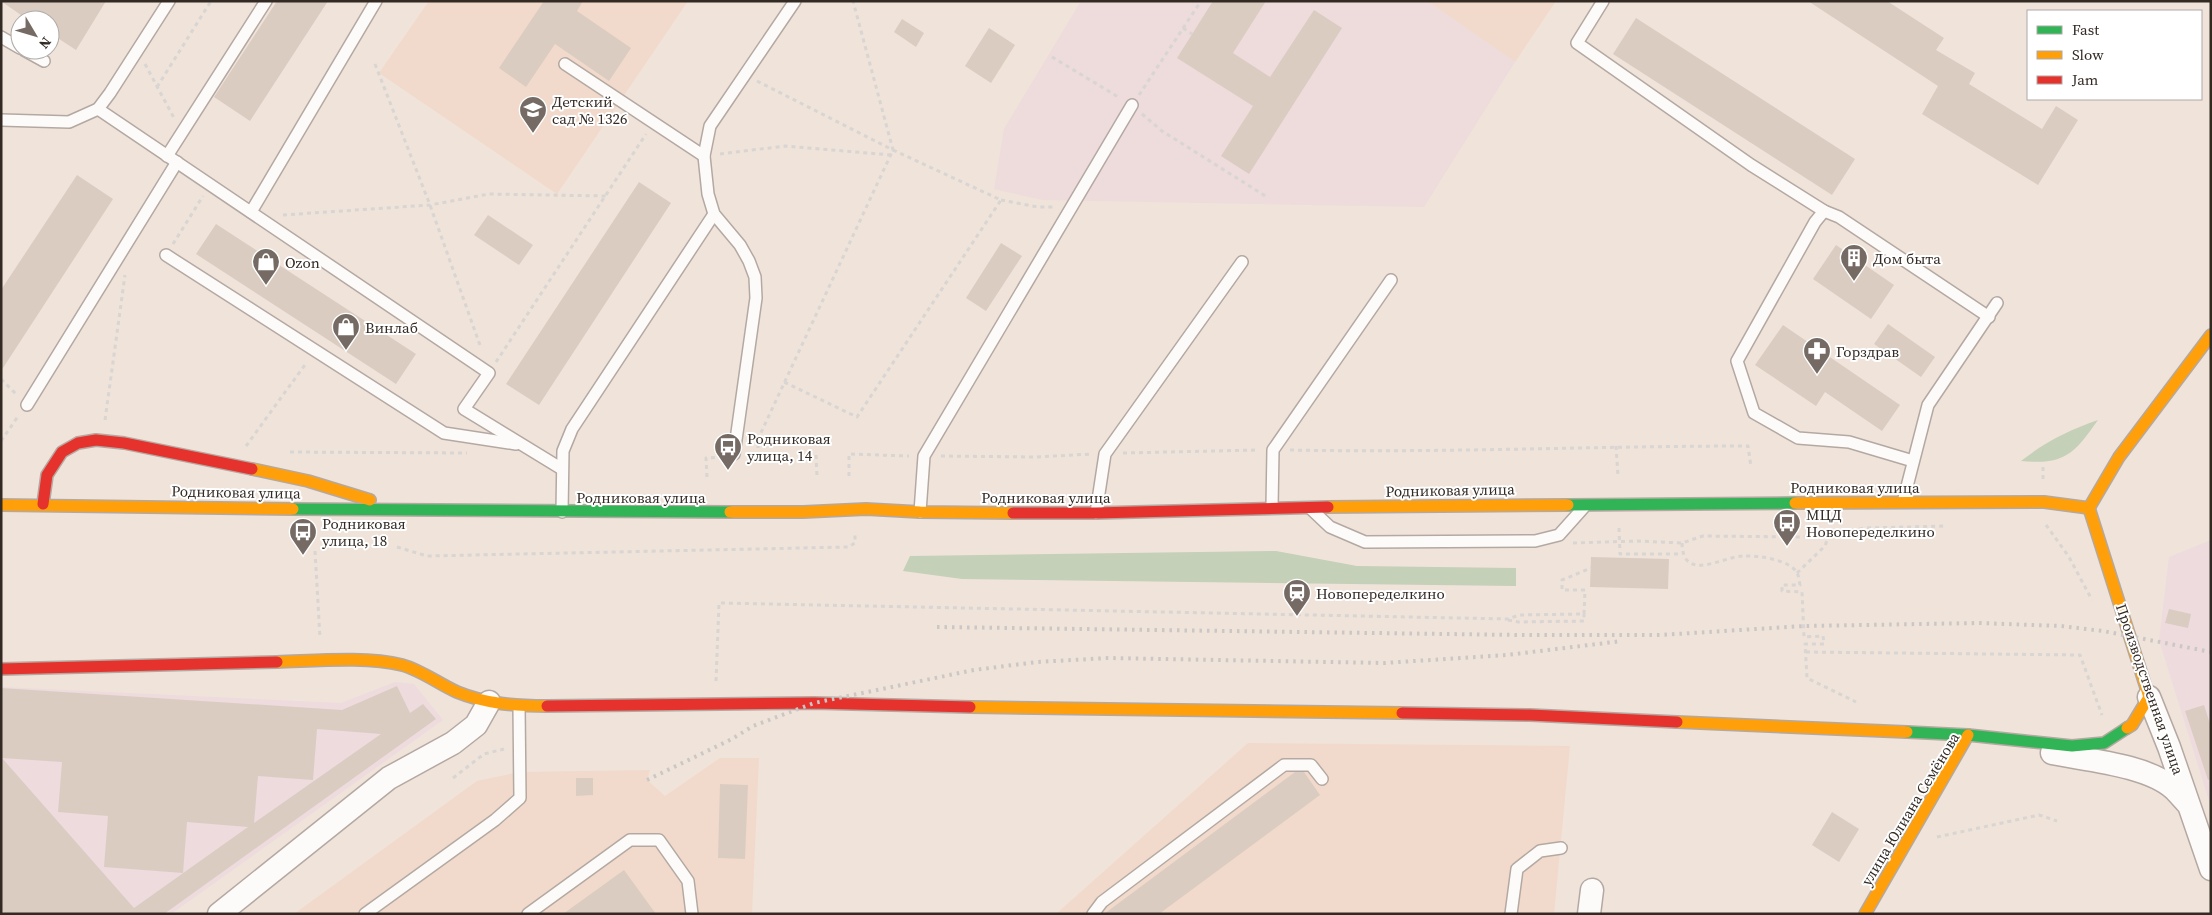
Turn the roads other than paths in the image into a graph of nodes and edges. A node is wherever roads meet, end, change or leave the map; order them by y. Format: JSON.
{"nodes":[{"id":1,"x":169,"y":1,"type":"edge"},
{"id":2,"x":266,"y":1,"type":"edge"},
{"id":3,"x":376,"y":1,"type":"edge"},
{"id":4,"x":1603,"y":1,"type":"edge"},
{"id":5,"x":793,"y":2,"type":"edge"},
{"id":6,"x":565,"y":64,"type":"dead end"},
{"id":7,"x":1132,"y":105,"type":"road end"},
{"id":8,"x":98,"y":109,"type":"junction"},
{"id":9,"x":1,"y":120,"type":"edge"},
{"id":10,"x":704,"y":156,"type":"junction"},
{"id":11,"x":172,"y":159,"type":"junction"},
{"id":12,"x":1824,"y":211,"type":"junction"},
{"id":13,"x":251,"y":212,"type":"junction"},
{"id":14,"x":714,"y":214,"type":"junction"},
{"id":15,"x":166,"y":255,"type":"road end"},
{"id":16,"x":1242,"y":262,"type":"dead end"},
{"id":17,"x":1391,"y":280,"type":"dead end"},
{"id":18,"x":1997,"y":303,"type":"dead end"},
{"id":19,"x":1989,"y":317,"type":"junction"},
{"id":20,"x":2211,"y":335,"type":"edge"},
{"id":21,"x":26,"y":404,"type":"road end"},
{"id":22,"x":520,"y":444,"type":"junction"},
{"id":23,"x":734,"y":454,"type":"road end"},
{"id":24,"x":1913,"y":461,"type":"junction"},
{"id":25,"x":562,"y":469,"type":"junction"},
{"id":26,"x":1903,"y":502,"type":"junction"},
{"id":27,"x":43,"y":504,"type":"junction"},
{"id":28,"x":1587,"y":504,"type":"junction"},
{"id":29,"x":1,"y":505,"type":"edge"},
{"id":30,"x":1308,"y":506,"type":"junction"},
{"id":31,"x":1272,"y":507,"type":"junction"},
{"id":32,"x":2090,"y":508,"type":"junction"},
{"id":33,"x":400,"y":510,"type":"junction"},
{"id":34,"x":562,"y":512,"type":"junction"},
{"id":35,"x":920,"y":512,"type":"junction"},
{"id":36,"x":1096,"y":513,"type":"junction"},
{"id":37,"x":1,"y":669,"type":"edge"},
{"id":38,"x":2149,"y":698,"type":"junction"},
{"id":39,"x":489,"y":702,"type":"junction"},
{"id":40,"x":519,"y":706,"type":"junction"},
{"id":41,"x":1968,"y":735,"type":"junction"},
{"id":42,"x":2027,"y":742,"type":"junction"},
{"id":43,"x":1322,"y":779,"type":"dead end"},
{"id":44,"x":2191,"y":808,"type":"junction"},
{"id":45,"x":1561,"y":848,"type":"dead end"},
{"id":46,"x":2211,"y":868,"type":"edge"},
{"id":47,"x":1592,"y":890,"type":"dead end"},
{"id":48,"x":220,"y":914,"type":"edge"},
{"id":49,"x":365,"y":914,"type":"edge"},
{"id":50,"x":528,"y":914,"type":"edge"},
{"id":51,"x":692,"y":914,"type":"edge"},
{"id":52,"x":1093,"y":914,"type":"edge"},
{"id":53,"x":1511,"y":914,"type":"edge"},
{"id":54,"x":1589,"y":914,"type":"edge"},
{"id":55,"x":1865,"y":914,"type":"edge"}],
"edges":[{"from":1,"to":8,"type":"lane"},
{"from":2,"to":11,"type":"lane"},
{"from":3,"to":13,"type":"lane"},
{"from":4,"to":12,"type":"lane"},
{"from":5,"to":10,"type":"lane"},
{"from":6,"to":10,"type":"lane"},
{"from":7,"to":35,"type":"lane"},
{"from":8,"to":9,"type":"lane"},
{"from":8,"to":11,"type":"lane"},
{"from":10,"to":14,"type":"lane"},
{"from":11,"to":13,"type":"lane"},
{"from":11,"to":21,"type":"lane"},
{"from":12,"to":19,"type":"lane"},
{"from":12,"to":24,"type":"lane"},
{"from":13,"to":22,"type":"lane"},
{"from":14,"to":23,"type":"lane"},
{"from":14,"to":25,"type":"lane"},
{"from":15,"to":22,"type":"lane"},
{"from":16,"to":36,"type":"lane"},
{"from":17,"to":31,"type":"lane"},
{"from":18,"to":19,"type":"lane"},
{"from":19,"to":24,"type":"lane"},
{"from":20,"to":32,"type":"main road"},
{"from":22,"to":25,"type":"lane"},
{"from":24,"to":26,"type":"lane"},
{"from":25,"to":34,"type":"lane"},
{"from":26,"to":28,"type":"main road","name":"Родниковая улица"},
{"from":26,"to":32,"type":"main road","name":"Родниковая улица"},
{"from":27,"to":29,"type":"main road","name":"Родниковая улица"},
{"from":27,"to":33,"type":"main road","name":"Родниковая улица"},
{"from":27,"to":33,"type":"main road"},
{"from":28,"to":30,"type":"main road","name":"Родниковая улица"},
{"from":28,"to":30,"type":"lane"},
{"from":30,"to":31,"type":"main road","name":"Родниковая улица"},
{"from":31,"to":36,"type":"main road","name":"Родниковая улица"},
{"from":32,"to":38,"type":"main road","name":"Производственная улица"},
{"from":33,"to":34,"type":"main road","name":"Родниковая улица"},
{"from":34,"to":35,"type":"main road","name":"Родниковая улица"},
{"from":35,"to":36,"type":"main road","name":"Родниковая улица"},
{"from":37,"to":39,"type":"main road"},
{"from":38,"to":42,"type":"main road","name":"улица Юлиана Семёнова"},
{"from":38,"to":44,"type":"street","name":"Производственная улица"},
{"from":39,"to":40,"type":"main road"},
{"from":39,"to":48,"type":"street"},
{"from":40,"to":41,"type":"main road"},
{"from":40,"to":49,"type":"lane"},
{"from":41,"to":42,"type":"main road","name":"улица Юлиана Семёнова"},
{"from":41,"to":55,"type":"main road","name":"улица Юлиана Семёнова"},
{"from":42,"to":44,"type":"street"},
{"from":43,"to":52,"type":"lane"},
{"from":44,"to":46,"type":"street","name":"Производственная улица"},
{"from":45,"to":53,"type":"lane"},
{"from":47,"to":54,"type":"street"},
{"from":50,"to":51,"type":"lane"}]}
